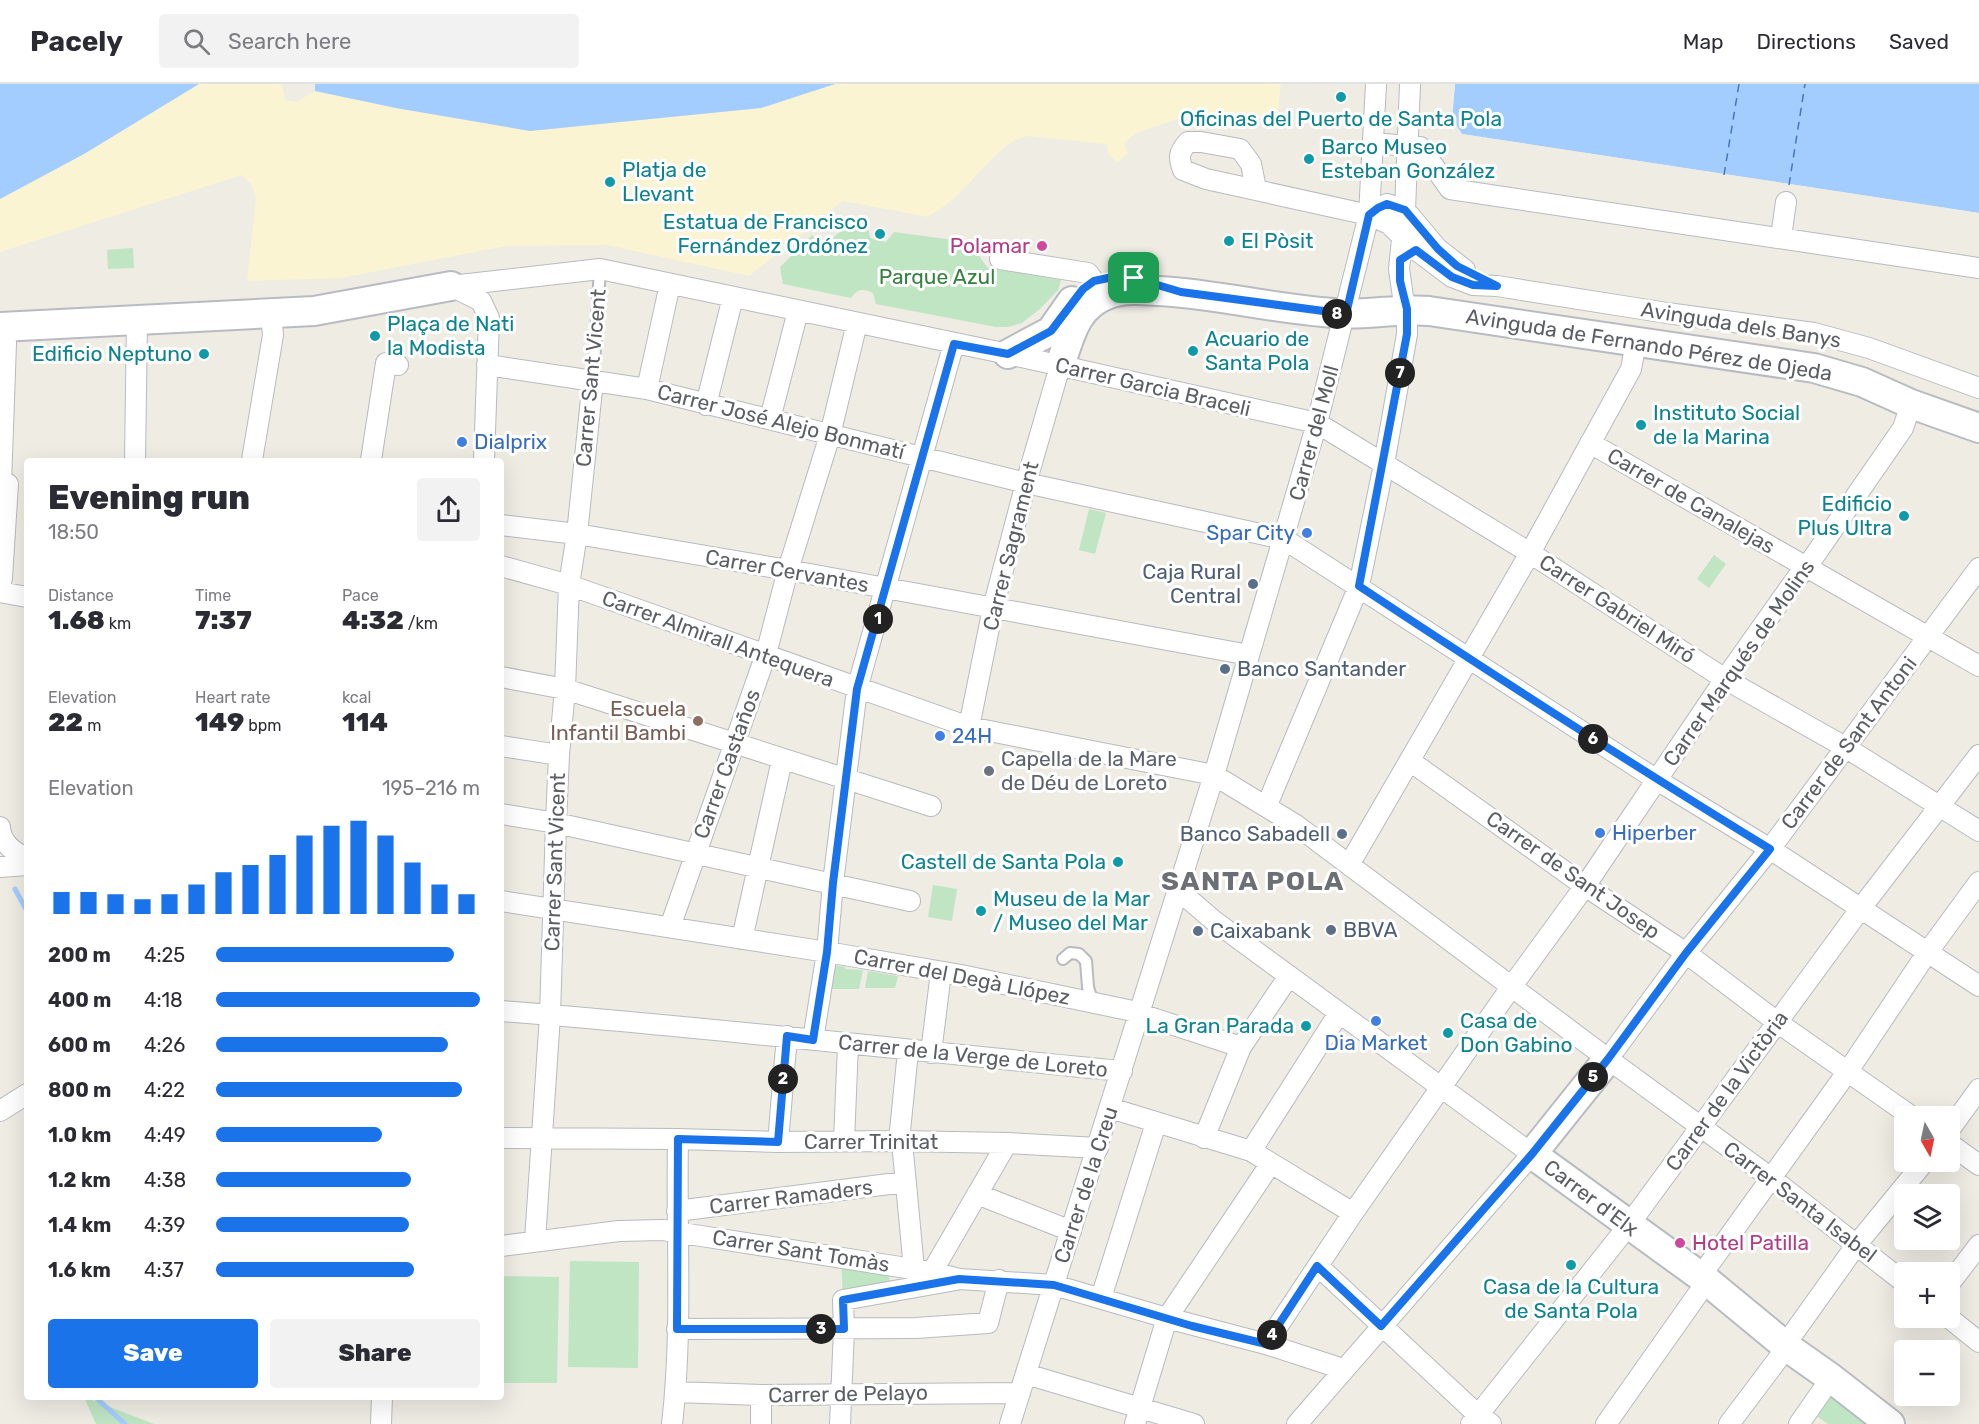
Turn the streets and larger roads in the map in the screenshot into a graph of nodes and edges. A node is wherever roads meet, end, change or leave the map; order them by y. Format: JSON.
{"nodes":[{"id":1,"x":1376,"y":84,"type":"edge"},
{"id":2,"x":1410,"y":84,"type":"edge"},
{"id":3,"x":1373,"y":142,"type":"junction"},
{"id":4,"x":1411,"y":146,"type":"junction"},
{"id":5,"x":1256,"y":189,"type":"dead end"},
{"id":6,"x":1786,"y":202,"type":"dead end"},
{"id":7,"x":1411,"y":204,"type":"junction"},
{"id":8,"x":1369,"y":215,"type":"junction"},
{"id":9,"x":1780,"y":237,"type":"junction"},
{"id":10,"x":1406,"y":249,"type":"junction"},
{"id":11,"x":1000,"y":259,"type":"dead end"},
{"id":12,"x":1979,"y":268,"type":"edge"},
{"id":13,"x":1094,"y":281,"type":"junction"},
{"id":14,"x":670,"y":284,"type":"junction"},
{"id":15,"x":451,"y":286,"type":"junction"},
{"id":16,"x":1497,"y":286,"type":"junction"},
{"id":17,"x":1181,"y":292,"type":"junction"},
{"id":18,"x":733,"y":297,"type":"junction"},
{"id":19,"x":1407,"y":309,"type":"junction"},
{"id":20,"x":798,"y":311,"type":"junction"},
{"id":21,"x":268,"y":314,"type":"junction"},
{"id":22,"x":1346,"y":314,"type":"junction"},
{"id":23,"x":137,"y":321,"type":"junction"},
{"id":24,"x":857,"y":323,"type":"junction"},
{"id":25,"x":2,"y":327,"type":"edge"},
{"id":26,"x":1636,"y":342,"type":"junction"},
{"id":27,"x":954,"y":344,"type":"junction"},
{"id":28,"x":1008,"y":354,"type":"junction"},
{"id":29,"x":398,"y":364,"type":"dead end"},
{"id":30,"x":487,"y":365,"type":"junction"},
{"id":31,"x":1060,"y":366,"type":"junction"},
{"id":32,"x":593,"y":380,"type":"junction"},
{"id":33,"x":1979,"y":388,"type":"edge"},
{"id":34,"x":647,"y":389,"type":"junction"},
{"id":35,"x":1911,"y":404,"type":"junction"},
{"id":36,"x":706,"y":405,"type":"junction"},
{"id":37,"x":770,"y":419,"type":"junction"},
{"id":38,"x":1317,"y":423,"type":"junction"},
{"id":39,"x":1979,"y":428,"type":"edge"},
{"id":40,"x":830,"y":435,"type":"junction"},
{"id":41,"x":1590,"y":443,"type":"junction"},
{"id":42,"x":921,"y":457,"type":"junction"},
{"id":43,"x":135,"y":458,"type":"edge"},
{"id":44,"x":252,"y":458,"type":"edge"},
{"id":45,"x":371,"y":458,"type":"edge"},
{"id":46,"x":484,"y":458,"type":"edge"},
{"id":47,"x":1384,"y":464,"type":"junction"},
{"id":48,"x":1026,"y":483,"type":"junction"},
{"id":49,"x":9,"y":484,"type":"edge"},
{"id":50,"x":504,"y":525,"type":"edge"},
{"id":51,"x":577,"y":534,"type":"junction"},
{"id":52,"x":1284,"y":539,"type":"junction"},
{"id":53,"x":1530,"y":553,"type":"junction"},
{"id":54,"x":504,"y":567,"type":"edge"},
{"id":55,"x":1806,"y":568,"type":"junction"},
{"id":56,"x":1979,"y":568,"type":"edge"},
{"id":57,"x":788,"y":570,"type":"junction"},
{"id":58,"x":0,"y":585,"type":"edge"},
{"id":59,"x":569,"y":585,"type":"junction"},
{"id":60,"x":1359,"y":586,"type":"junction"},
{"id":61,"x":887,"y":588,"type":"junction"},
{"id":62,"x":0,"y":592,"type":"edge"},
{"id":63,"x":24,"y":596,"type":"edge"},
{"id":64,"x":993,"y":608,"type":"junction"},
{"id":65,"x":1928,"y":637,"type":"junction"},
{"id":66,"x":766,"y":654,"type":"junction"},
{"id":67,"x":1249,"y":655,"type":"junction"},
{"id":68,"x":1468,"y":659,"type":"junction"},
{"id":69,"x":1979,"y":666,"type":"edge"},
{"id":70,"x":504,"y":678,"type":"edge"},
{"id":71,"x":1725,"y":679,"type":"junction"},
{"id":72,"x":565,"y":688,"type":"junction"},
{"id":73,"x":857,"y":689,"type":"junction"},
{"id":74,"x":969,"y":727,"type":"junction"},
{"id":75,"x":734,"y":744,"type":"junction"},
{"id":76,"x":504,"y":746,"type":"edge"},
{"id":77,"x":1845,"y":747,"type":"junction"},
{"id":78,"x":559,"y":755,"type":"junction"},
{"id":79,"x":1979,"y":755,"type":"edge"},
{"id":80,"x":782,"y":760,"type":"junction"},
{"id":81,"x":1410,"y":761,"type":"junction"},
{"id":82,"x":1214,"y":775,"type":"junction"},
{"id":83,"x":847,"y":780,"type":"junction"},
{"id":84,"x":1657,"y":780,"type":"junction"},
{"id":85,"x":1267,"y":805,"type":"junction"},
{"id":86,"x":931,"y":806,"type":"dead end"},
{"id":87,"x":1940,"y":807,"type":"junction"},
{"id":88,"x":504,"y":814,"type":"edge"},
{"id":89,"x":556,"y":823,"type":"junction"},
{"id":90,"x":0,"y":827,"type":"edge"},
{"id":91,"x":1979,"y":831,"type":"edge"},
{"id":92,"x":0,"y":838,"type":"edge"},
{"id":93,"x":1770,"y":849,"type":"junction"},
{"id":94,"x":694,"y":855,"type":"junction"},
{"id":95,"x":24,"y":857,"type":"edge"},
{"id":96,"x":24,"y":865,"type":"edge"},
{"id":97,"x":1349,"y":865,"type":"junction"},
{"id":98,"x":0,"y":867,"type":"edge"},
{"id":99,"x":758,"y":868,"type":"junction"},
{"id":100,"x":1979,"y":882,"type":"edge"},
{"id":101,"x":833,"y":883,"type":"junction"},
{"id":102,"x":1585,"y":886,"type":"junction"},
{"id":103,"x":1177,"y":889,"type":"junction"},
{"id":104,"x":504,"y":901,"type":"edge"},
{"id":105,"x":910,"y":901,"type":"dead end"},
{"id":106,"x":553,"y":908,"type":"junction"},
{"id":107,"x":1861,"y":908,"type":"junction"},
{"id":108,"x":670,"y":927,"type":"junction"},
{"id":109,"x":742,"y":939,"type":"junction"},
{"id":110,"x":827,"y":952,"type":"junction"},
{"id":111,"x":1927,"y":952,"type":"junction"},
{"id":112,"x":1686,"y":953,"type":"junction"},
{"id":113,"x":940,"y":972,"type":"junction"},
{"id":114,"x":1289,"y":976,"type":"junction"},
{"id":115,"x":1512,"y":986,"type":"junction"},
{"id":116,"x":1979,"y":986,"type":"edge"},
{"id":117,"x":504,"y":1011,"type":"edge"},
{"id":118,"x":1138,"y":1013,"type":"junction"},
{"id":119,"x":1339,"y":1013,"type":"junction"},
{"id":120,"x":550,"y":1015,"type":"junction"},
{"id":121,"x":1777,"y":1022,"type":"junction"},
{"id":122,"x":787,"y":1036,"type":"junction"},
{"id":123,"x":813,"y":1040,"type":"junction"},
{"id":124,"x":848,"y":1044,"type":"junction"},
{"id":125,"x":1241,"y":1047,"type":"junction"},
{"id":126,"x":908,"y":1051,"type":"junction"},
{"id":127,"x":931,"y":1053,"type":"junction"},
{"id":128,"x":1608,"y":1059,"type":"junction"},
{"id":129,"x":1122,"y":1071,"type":"junction"},
{"id":130,"x":1848,"y":1071,"type":"junction"},
{"id":131,"x":1442,"y":1089,"type":"junction"},
{"id":132,"x":1979,"y":1089,"type":"edge"},
{"id":133,"x":24,"y":1096,"type":"edge"},
{"id":134,"x":1897,"y":1106,"type":"edge"},
{"id":135,"x":1110,"y":1108,"type":"junction"},
{"id":136,"x":0,"y":1111,"type":"edge"},
{"id":137,"x":1960,"y":1115,"type":"edge"},
{"id":138,"x":1156,"y":1123,"type":"junction"},
{"id":139,"x":1700,"y":1127,"type":"junction"},
{"id":140,"x":1204,"y":1137,"type":"junction"},
{"id":141,"x":504,"y":1138,"type":"edge"},
{"id":142,"x":541,"y":1139,"type":"junction"},
{"id":143,"x":678,"y":1139,"type":"junction"},
{"id":144,"x":844,"y":1141,"type":"junction"},
{"id":145,"x":901,"y":1141,"type":"junction"},
{"id":146,"x":778,"y":1142,"type":"junction"},
{"id":147,"x":1007,"y":1143,"type":"junction"},
{"id":148,"x":1098,"y":1148,"type":"junction"},
{"id":149,"x":1251,"y":1151,"type":"junction"},
{"id":150,"x":1960,"y":1151,"type":"edge"},
{"id":151,"x":1532,"y":1154,"type":"junction"},
{"id":152,"x":1270,"y":1163,"type":"junction"},
{"id":153,"x":1979,"y":1165,"type":"edge"},
{"id":154,"x":1915,"y":1172,"type":"edge"},
{"id":155,"x":1771,"y":1178,"type":"junction"},
{"id":156,"x":905,"y":1182,"type":"junction"},
{"id":157,"x":977,"y":1194,"type":"junction"},
{"id":158,"x":676,"y":1211,"type":"junction"},
{"id":159,"x":1353,"y":1213,"type":"junction"},
{"id":160,"x":1628,"y":1226,"type":"junction"},
{"id":161,"x":677,"y":1231,"type":"junction"},
{"id":162,"x":1071,"y":1231,"type":"junction"},
{"id":163,"x":535,"y":1241,"type":"junction"},
{"id":164,"x":1857,"y":1244,"type":"junction"},
{"id":165,"x":1979,"y":1245,"type":"edge"},
{"id":166,"x":504,"y":1246,"type":"edge"},
{"id":167,"x":1317,"y":1266,"type":"junction"},
{"id":168,"x":923,"y":1270,"type":"junction"},
{"id":169,"x":1960,"y":1270,"type":"edge"},
{"id":170,"x":1894,"y":1274,"type":"edge"},
{"id":171,"x":959,"y":1279,"type":"junction"},
{"id":172,"x":1703,"y":1279,"type":"junction"},
{"id":173,"x":999,"y":1281,"type":"junction"},
{"id":174,"x":1054,"y":1285,"type":"junction"},
{"id":175,"x":1101,"y":1298,"type":"junction"},
{"id":176,"x":1167,"y":1318,"type":"junction"},
{"id":177,"x":1381,"y":1326,"type":"junction"},
{"id":178,"x":1960,"y":1326,"type":"edge"},
{"id":179,"x":677,"y":1329,"type":"junction"},
{"id":180,"x":844,"y":1329,"type":"junction"},
{"id":181,"x":1979,"y":1341,"type":"edge"},
{"id":182,"x":1266,"y":1344,"type":"junction"},
{"id":183,"x":1786,"y":1346,"type":"junction"},
{"id":184,"x":1343,"y":1369,"type":"junction"},
{"id":185,"x":1831,"y":1378,"type":"junction"},
{"id":186,"x":1023,"y":1383,"type":"junction"},
{"id":187,"x":676,"y":1392,"type":"junction"},
{"id":188,"x":841,"y":1393,"type":"junction"},
{"id":189,"x":761,"y":1395,"type":"junction"},
{"id":190,"x":382,"y":1400,"type":"edge"},
{"id":191,"x":1138,"y":1417,"type":"edge"},
{"id":192,"x":1480,"y":1421,"type":"edge"},
{"id":193,"x":381,"y":1424,"type":"edge"},
{"id":194,"x":672,"y":1424,"type":"edge"},
{"id":195,"x":761,"y":1424,"type":"edge"},
{"id":196,"x":840,"y":1424,"type":"edge"},
{"id":197,"x":1010,"y":1424,"type":"edge"},
{"id":198,"x":1194,"y":1424,"type":"edge"},
{"id":199,"x":1297,"y":1424,"type":"edge"},
{"id":200,"x":1606,"y":1424,"type":"edge"},
{"id":201,"x":1729,"y":1424,"type":"edge"},
{"id":202,"x":1799,"y":1424,"type":"edge"},
{"id":203,"x":1890,"y":1424,"type":"edge"}],
"edges":[{"from":1,"to":3,"type":"street","name":"Carrer del Moll"},
{"from":2,"to":4,"type":"street"},
{"from":3,"to":4,"type":"street"},
{"from":3,"to":8,"type":"street","name":"Carrer del Moll"},
{"from":4,"to":7,"type":"street"},
{"from":4,"to":9,"type":"street"},
{"from":5,"to":8,"type":"street"},
{"from":6,"to":9,"type":"street"},
{"from":7,"to":8,"type":"street"},
{"from":7,"to":10,"type":"street"},
{"from":7,"to":16,"type":"street","name":"Avinguda dels Banys"},
{"from":8,"to":10,"type":"street","name":"Avinguda dels Banys"},
{"from":8,"to":22,"type":"street","name":"Carrer del Moll"},
{"from":9,"to":12,"type":"street"},
{"from":10,"to":16,"type":"street","name":"Avinguda dels Banys"},
{"from":10,"to":19,"type":"street"},
{"from":11,"to":13,"type":"street"},
{"from":13,"to":17,"type":"street"},
{"from":13,"to":28,"type":"street"},
{"from":14,"to":15,"type":"street","name":"Carrer Garcia Braceli"},
{"from":14,"to":18,"type":"street","name":"Carrer Garcia Braceli"},
{"from":14,"to":34,"type":"street"},
{"from":15,"to":21,"type":"street"},
{"from":15,"to":30,"type":"street"},
{"from":16,"to":33,"type":"street","name":"Avinguda dels Banys"},
{"from":17,"to":22,"type":"street","name":"Avinguda de Fernando Pérez de Ojeda"},
{"from":17,"to":31,"type":"street"},
{"from":18,"to":20,"type":"street","name":"Carrer Garcia Braceli"},
{"from":18,"to":36,"type":"street"},
{"from":19,"to":22,"type":"street","name":"Avinguda de Fernando Pérez de Ojeda"},
{"from":19,"to":26,"type":"street","name":"Avinguda de Fernando Pérez de Ojeda"},
{"from":19,"to":47,"type":"street"},
{"from":20,"to":24,"type":"street","name":"Carrer Garcia Braceli"},
{"from":20,"to":37,"type":"street"},
{"from":21,"to":23,"type":"street"},
{"from":21,"to":44,"type":"street"},
{"from":22,"to":38,"type":"street","name":"Carrer del Moll"},
{"from":23,"to":25,"type":"street"},
{"from":23,"to":43,"type":"street"},
{"from":24,"to":27,"type":"street","name":"Carrer Garcia Braceli"},
{"from":24,"to":40,"type":"street","name":"Carrer Castaños"},
{"from":25,"to":49,"type":"street"},
{"from":26,"to":35,"type":"street","name":"Avinguda de Fernando Pérez de Ojeda"},
{"from":26,"to":41,"type":"street"},
{"from":27,"to":28,"type":"street","name":"Carrer Garcia Braceli"},
{"from":27,"to":42,"type":"street"},
{"from":28,"to":31,"type":"street","name":"Carrer Garcia Braceli"},
{"from":29,"to":45,"type":"street"},
{"from":30,"to":32,"type":"street","name":"Carrer José Alejo Bonmatí"},
{"from":30,"to":46,"type":"street"},
{"from":31,"to":38,"type":"street","name":"Carrer Garcia Braceli"},
{"from":31,"to":48,"type":"street","name":"Carrer Sagrament"},
{"from":32,"to":34,"type":"street","name":"Carrer José Alejo Bonmatí"},
{"from":32,"to":51,"type":"street","name":"Carrer Sant Vicent"},
{"from":34,"to":36,"type":"street","name":"Carrer José Alejo Bonmatí"},
{"from":35,"to":39,"type":"street","name":"Avinguda de Fernando Pérez de Ojeda"},
{"from":35,"to":55,"type":"street","name":"Carrer Marqués de Molins"},
{"from":36,"to":37,"type":"street","name":"Carrer José Alejo Bonmatí"},
{"from":37,"to":40,"type":"street","name":"Carrer José Alejo Bonmatí"},
{"from":38,"to":47,"type":"street","name":"Carrer Gabriel Miró"},
{"from":38,"to":52,"type":"street","name":"Carrer del Moll"},
{"from":40,"to":42,"type":"street","name":"Carrer José Alejo Bonmatí"},
{"from":40,"to":57,"type":"street","name":"Carrer Castaños"},
{"from":41,"to":53,"type":"street"},
{"from":41,"to":55,"type":"street","name":"Carrer de Canalejas"},
{"from":42,"to":48,"type":"street","name":"Carrer José Alejo Bonmatí"},
{"from":42,"to":61,"type":"street"},
{"from":47,"to":53,"type":"street","name":"Carrer Gabriel Miró"},
{"from":47,"to":60,"type":"street"},
{"from":48,"to":52,"type":"street","name":"Carrer José Alejo Bonmatí"},
{"from":48,"to":64,"type":"street","name":"Carrer Sagrament"},
{"from":49,"to":58,"type":"street"},
{"from":50,"to":51,"type":"street","name":"Carrer Cervantes"},
{"from":51,"to":57,"type":"street","name":"Carrer Cervantes"},
{"from":51,"to":59,"type":"street","name":"Carrer Sant Vicent"},
{"from":52,"to":60,"type":"street","name":"Carrer José Alejo Bonmatí"},
{"from":52,"to":67,"type":"street","name":"Carrer del Moll"},
{"from":53,"to":68,"type":"street"},
{"from":53,"to":71,"type":"street","name":"Carrer Gabriel Miró"},
{"from":54,"to":59,"type":"street","name":"Carrer Almirall Antequera"},
{"from":55,"to":65,"type":"street","name":"Carrer de Canalejas"},
{"from":55,"to":71,"type":"street","name":"Carrer Marqués de Molins"},
{"from":56,"to":65,"type":"street","name":"Carrer de Sant Antoni"},
{"from":57,"to":61,"type":"street","name":"Carrer Cervantes"},
{"from":57,"to":66,"type":"street","name":"Carrer Castaños"},
{"from":59,"to":66,"type":"street","name":"Carrer Almirall Antequera"},
{"from":59,"to":72,"type":"street","name":"Carrer Sant Vicent"},
{"from":60,"to":68,"type":"street","name":"Carrer José Alejo Bonmatí"},
{"from":60,"to":85,"type":"street"},
{"from":61,"to":64,"type":"street","name":"Carrer Cervantes"},
{"from":61,"to":73,"type":"street"},
{"from":62,"to":63,"type":"street"},
{"from":64,"to":67,"type":"street","name":"Carrer Cervantes"},
{"from":64,"to":74,"type":"street","name":"Carrer Sagrament"},
{"from":65,"to":69,"type":"street","name":"Carrer de Canalejas"},
{"from":65,"to":77,"type":"street","name":"Carrer de Sant Antoni"},
{"from":66,"to":73,"type":"street","name":"Carrer Almirall Antequera"},
{"from":66,"to":75,"type":"street","name":"Carrer Castaños"},
{"from":67,"to":82,"type":"street","name":"Carrer del Moll"},
{"from":68,"to":81,"type":"street"},
{"from":68,"to":84,"type":"street","name":"Carrer José Alejo Bonmatí"},
{"from":70,"to":72,"type":"street"},
{"from":71,"to":77,"type":"street","name":"Carrer Gabriel Miró"},
{"from":71,"to":84,"type":"street","name":"Carrer Marqués de Molins"},
{"from":72,"to":75,"type":"street"},
{"from":72,"to":78,"type":"street","name":"Carrer Sant Vicent"},
{"from":73,"to":74,"type":"street","name":"Carrer Almirall Antequera"},
{"from":73,"to":83,"type":"street"},
{"from":74,"to":82,"type":"street","name":"Carrer Almirall Antequera"},
{"from":75,"to":80,"type":"street"},
{"from":75,"to":94,"type":"street","name":"Carrer Castaños"},
{"from":76,"to":78,"type":"street"},
{"from":77,"to":87,"type":"street","name":"Carrer Gabriel Miró"},
{"from":77,"to":93,"type":"street","name":"Carrer de Sant Antoni"},
{"from":78,"to":89,"type":"street","name":"Carrer Sant Vicent"},
{"from":79,"to":87,"type":"street","name":"Carrer de la Victòria"},
{"from":80,"to":83,"type":"street"},
{"from":80,"to":99,"type":"street"},
{"from":81,"to":97,"type":"street"},
{"from":81,"to":102,"type":"street","name":"Carrer de Sant Josep"},
{"from":82,"to":85,"type":"street","name":"Carrer Almirall Antequera"},
{"from":82,"to":103,"type":"street","name":"Carrer del Moll"},
{"from":83,"to":86,"type":"street"},
{"from":83,"to":101,"type":"street"},
{"from":84,"to":93,"type":"street","name":"Carrer José Alejo Bonmatí"},
{"from":84,"to":102,"type":"street","name":"Carrer Marqués de Molins"},
{"from":85,"to":97,"type":"street","name":"Carrer Santa Isabel"},
{"from":87,"to":91,"type":"street","name":"Carrer Gabriel Miró"},
{"from":87,"to":107,"type":"street","name":"Carrer de la Victòria"},
{"from":88,"to":89,"type":"street"},
{"from":89,"to":94,"type":"street"},
{"from":89,"to":106,"type":"street","name":"Carrer Sant Vicent"},
{"from":90,"to":92,"type":"street"},
{"from":92,"to":95,"type":"street"},
{"from":93,"to":107,"type":"street","name":"Carrer José Alejo Bonmatí"},
{"from":93,"to":112,"type":"street","name":"Carrer de Sant Antoni"},
{"from":94,"to":99,"type":"street"},
{"from":94,"to":108,"type":"street","name":"Carrer Castaños"},
{"from":96,"to":98,"type":"street"},
{"from":97,"to":115,"type":"street","name":"Carrer Santa Isabel"},
{"from":99,"to":101,"type":"street"},
{"from":99,"to":109,"type":"street"},
{"from":100,"to":111,"type":"street"},
{"from":101,"to":105,"type":"street"},
{"from":101,"to":110,"type":"street"},
{"from":102,"to":112,"type":"street","name":"Carrer de Sant Josep"},
{"from":102,"to":115,"type":"street","name":"Carrer Marqués de Molins"},
{"from":103,"to":114,"type":"street","name":"Carrer d'Elx"},
{"from":103,"to":118,"type":"street","name":"Carrer de la Creu"},
{"from":104,"to":106,"type":"street","name":"Carrer del Degà Llópez"},
{"from":106,"to":108,"type":"street","name":"Carrer del Degà Llópez"},
{"from":106,"to":120,"type":"street","name":"Carrer Sant Vicent"},
{"from":107,"to":111,"type":"street","name":"Carrer José Alejo Bonmatí"},
{"from":107,"to":121,"type":"street","name":"Carrer de la Victòria"},
{"from":108,"to":109,"type":"street","name":"Carrer del Degà Llópez"},
{"from":109,"to":110,"type":"street","name":"Carrer del Degà Llópez"},
{"from":110,"to":113,"type":"street","name":"Carrer del Degà Llópez"},
{"from":110,"to":123,"type":"street"},
{"from":111,"to":116,"type":"street","name":"Carrer José Alejo Bonmatí"},
{"from":111,"to":130,"type":"street"},
{"from":112,"to":121,"type":"street","name":"Carrer de Sant Josep"},
{"from":112,"to":128,"type":"street","name":"Carrer de Sant Antoni"},
{"from":113,"to":118,"type":"street","name":"Carrer del Degà Llópez"},
{"from":113,"to":127,"type":"street"},
{"from":114,"to":119,"type":"street","name":"Carrer d'Elx"},
{"from":114,"to":125,"type":"street"},
{"from":115,"to":128,"type":"street","name":"Carrer Santa Isabel"},
{"from":115,"to":131,"type":"street","name":"Carrer Marqués de Molins"},
{"from":117,"to":120,"type":"street","name":"Carrer de la Verge de Loreto"},
{"from":118,"to":125,"type":"street","name":"Carrer del Degà Llópez"},
{"from":118,"to":129,"type":"street","name":"Carrer de la Creu"},
{"from":119,"to":131,"type":"street","name":"Carrer d'Elx"},
{"from":119,"to":149,"type":"street"},
{"from":120,"to":122,"type":"street","name":"Carrer de la Verge de Loreto"},
{"from":120,"to":142,"type":"street","name":"Carrer Sant Vicent"},
{"from":121,"to":130,"type":"street","name":"Carrer de Sant Josep"},
{"from":121,"to":139,"type":"street","name":"Carrer de la Victòria"},
{"from":122,"to":123,"type":"street","name":"Carrer de la Verge de Loreto"},
{"from":122,"to":146,"type":"street"},
{"from":123,"to":124,"type":"street","name":"Carrer de la Verge de Loreto"},
{"from":124,"to":126,"type":"street","name":"Carrer de la Verge de Loreto"},
{"from":124,"to":144,"type":"street"},
{"from":125,"to":140,"type":"street"},
{"from":126,"to":127,"type":"street","name":"Carrer de la Verge de Loreto"},
{"from":126,"to":145,"type":"street"},
{"from":127,"to":129,"type":"street","name":"Carrer de la Verge de Loreto"},
{"from":128,"to":139,"type":"street","name":"Carrer Santa Isabel"},
{"from":128,"to":151,"type":"street"},
{"from":129,"to":135,"type":"street","name":"Carrer de la Creu"},
{"from":130,"to":134,"type":"street","name":"Carrer de Sant Josep"},
{"from":130,"to":155,"type":"street"},
{"from":131,"to":151,"type":"street","name":"Carrer d'Elx"},
{"from":131,"to":159,"type":"street","name":"Carrer Marqués de Molins"},
{"from":132,"to":137,"type":"street"},
{"from":133,"to":136,"type":"street"},
{"from":135,"to":138,"type":"street"},
{"from":135,"to":148,"type":"street","name":"Carrer de la Creu"},
{"from":138,"to":140,"type":"street"},
{"from":138,"to":175,"type":"street"},
{"from":139,"to":155,"type":"street","name":"Carrer Santa Isabel"},
{"from":139,"to":160,"type":"street","name":"Carrer de la Victòria"},
{"from":140,"to":149,"type":"street"},
{"from":141,"to":142,"type":"street","name":"Carrer Trinitat"},
{"from":142,"to":143,"type":"street","name":"Carrer Trinitat"},
{"from":142,"to":163,"type":"street","name":"Carrer Sant Vicent"},
{"from":143,"to":146,"type":"street","name":"Carrer Trinitat"},
{"from":143,"to":158,"type":"street"},
{"from":144,"to":145,"type":"street","name":"Carrer Trinitat"},
{"from":144,"to":146,"type":"street","name":"Carrer Trinitat"},
{"from":145,"to":147,"type":"street","name":"Carrer Trinitat"},
{"from":145,"to":156,"type":"street"},
{"from":147,"to":148,"type":"street","name":"Carrer Trinitat"},
{"from":147,"to":157,"type":"street"},
{"from":148,"to":162,"type":"street","name":"Carrer de la Creu"},
{"from":149,"to":152,"type":"street"},
{"from":150,"to":153,"type":"street"},
{"from":151,"to":160,"type":"street","name":"Carrer d'Elx"},
{"from":151,"to":177,"type":"street"},
{"from":152,"to":159,"type":"street"},
{"from":152,"to":176,"type":"street"},
{"from":154,"to":164,"type":"street"},
{"from":155,"to":164,"type":"street","name":"Carrer Santa Isabel"},
{"from":155,"to":172,"type":"street"},
{"from":156,"to":158,"type":"street","name":"Carrer Ramaders"},
{"from":156,"to":168,"type":"street"},
{"from":157,"to":162,"type":"street"},
{"from":157,"to":168,"type":"street"},
{"from":158,"to":161,"type":"street"},
{"from":159,"to":167,"type":"street","name":"Carrer Marqués de Molins"},
{"from":160,"to":172,"type":"street","name":"Carrer d'Elx"},
{"from":160,"to":192,"type":"street","name":"Carrer de la Victòria"},
{"from":161,"to":163,"type":"street"},
{"from":161,"to":168,"type":"street","name":"Carrer Sant Tomàs"},
{"from":161,"to":179,"type":"street"},
{"from":162,"to":174,"type":"street","name":"Carrer de la Creu"},
{"from":163,"to":166,"type":"street"},
{"from":164,"to":170,"type":"street","name":"Carrer Santa Isabel"},
{"from":164,"to":183,"type":"street"},
{"from":165,"to":169,"type":"street"},
{"from":167,"to":177,"type":"street"},
{"from":167,"to":182,"type":"street","name":"Carrer Marqués de Molins"},
{"from":168,"to":171,"type":"street","name":"Carrer Sant Tomàs"},
{"from":171,"to":173,"type":"street","name":"Carrer Sant Tomàs"},
{"from":171,"to":180,"type":"street","name":"Carrer Sant Tomàs"},
{"from":172,"to":183,"type":"street","name":"Carrer d'Elx"},
{"from":172,"to":200,"type":"street"},
{"from":173,"to":174,"type":"street","name":"Carrer Sant Tomàs"},
{"from":173,"to":180,"type":"street"},
{"from":174,"to":175,"type":"street","name":"Carrer Sant Tomàs"},
{"from":174,"to":186,"type":"street","name":"Carrer de la Creu"},
{"from":175,"to":176,"type":"street","name":"Carrer Sant Tomàs"},
{"from":176,"to":182,"type":"street","name":"Carrer Sant Tomàs"},
{"from":176,"to":191,"type":"street"},
{"from":177,"to":184,"type":"street"},
{"from":177,"to":192,"type":"street"},
{"from":178,"to":181,"type":"street"},
{"from":179,"to":180,"type":"street"},
{"from":179,"to":187,"type":"street"},
{"from":180,"to":188,"type":"street"},
{"from":182,"to":184,"type":"street","name":"Carrer Sant Tomàs"},
{"from":183,"to":185,"type":"street","name":"Carrer d'Elx"},
{"from":183,"to":201,"type":"street"},
{"from":184,"to":199,"type":"street"},
{"from":185,"to":202,"type":"street"},
{"from":185,"to":203,"type":"street","name":"Carrer d'Elx"},
{"from":186,"to":188,"type":"street","name":"Carrer de Pelayo"},
{"from":186,"to":191,"type":"street","name":"Carrer de Pelayo"},
{"from":186,"to":197,"type":"street","name":"Carrer de la Creu"},
{"from":187,"to":189,"type":"street","name":"Carrer de Pelayo"},
{"from":187,"to":194,"type":"street"},
{"from":188,"to":189,"type":"street","name":"Carrer de Pelayo"},
{"from":188,"to":196,"type":"street"},
{"from":189,"to":195,"type":"street"},
{"from":190,"to":193,"type":"street"},
{"from":191,"to":198,"type":"street","name":"Carrer de Pelayo"}]}
